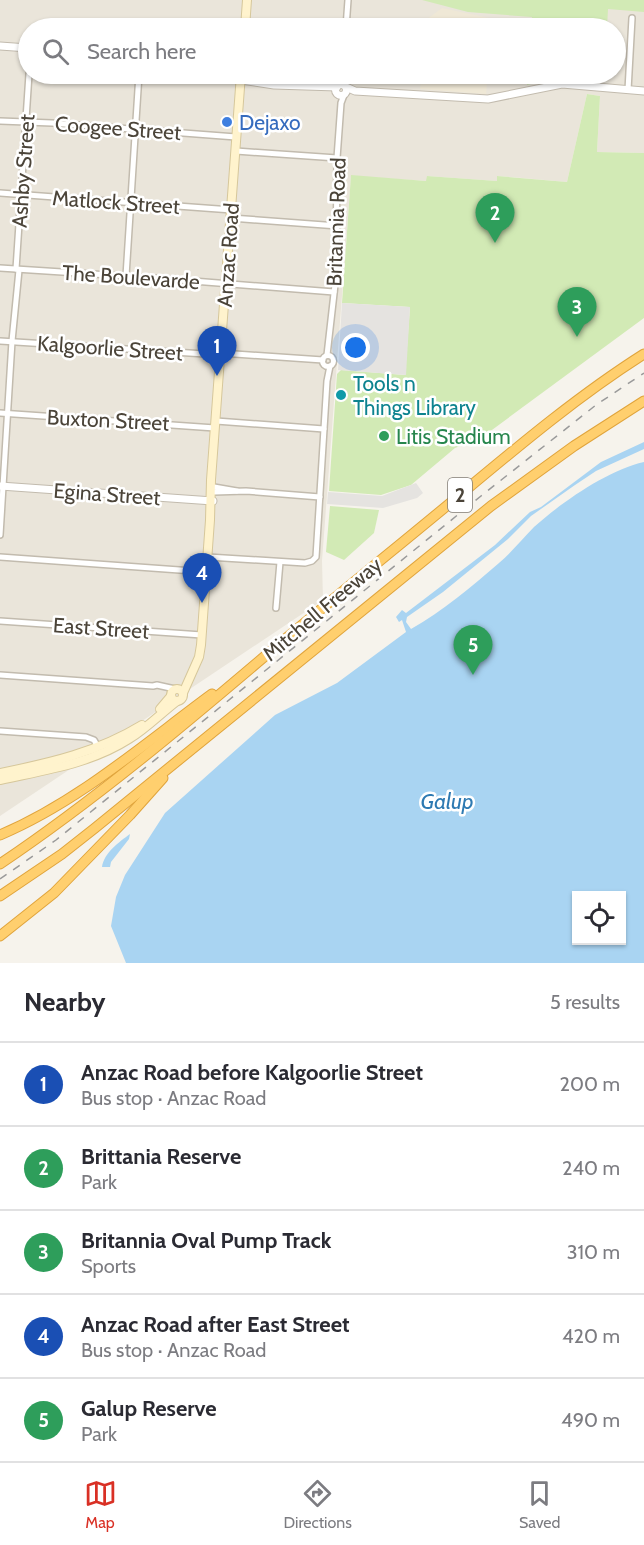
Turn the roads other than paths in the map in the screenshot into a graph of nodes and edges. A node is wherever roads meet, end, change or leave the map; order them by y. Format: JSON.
{"nodes":[{"id":1,"x":247,"y":0,"type":"edge"},
{"id":2,"x":348,"y":0,"type":"edge"},
{"id":3,"x":246,"y":18,"type":"edge"},
{"id":4,"x":347,"y":18,"type":"edge"},
{"id":5,"x":632,"y":18,"type":"dead end"},
{"id":6,"x":0,"y":46,"type":"edge"},
{"id":7,"x":18,"y":47,"type":"edge"},
{"id":8,"x":28,"y":84,"type":"edge"},
{"id":9,"x":138,"y":84,"type":"edge"},
{"id":10,"x":241,"y":84,"type":"edge"},
{"id":11,"x":256,"y":84,"type":"edge"},
{"id":12,"x":342,"y":84,"type":"edge"},
{"id":13,"x":628,"y":90,"type":"junction"},
{"id":14,"x":644,"y":91,"type":"edge"},
{"id":15,"x":341,"y":92,"type":"junction"},
{"id":16,"x":0,"y":120,"type":"edge"},
{"id":17,"x":26,"y":122,"type":"junction"},
{"id":18,"x":135,"y":130,"type":"junction"},
{"id":19,"x":236,"y":137,"type":"junction"},
{"id":20,"x":236,"y":151,"type":"junction"},
{"id":21,"x":338,"y":158,"type":"junction"},
{"id":22,"x":0,"y":194,"type":"edge"},
{"id":23,"x":21,"y":195,"type":"junction"},
{"id":24,"x":131,"y":203,"type":"junction"},
{"id":25,"x":231,"y":214,"type":"junction"},
{"id":26,"x":338,"y":226,"type":"junction"},
{"id":27,"x":0,"y":268,"type":"edge"},
{"id":28,"x":17,"y":269,"type":"junction"},
{"id":29,"x":126,"y":276,"type":"junction"},
{"id":30,"x":226,"y":284,"type":"junction"},
{"id":31,"x":334,"y":292,"type":"junction"},
{"id":32,"x":0,"y":341,"type":"edge"},
{"id":33,"x":12,"y":341,"type":"junction"},
{"id":34,"x":221,"y":354,"type":"junction"},
{"id":35,"x":644,"y":354,"type":"edge"},
{"id":36,"x":327,"y":360,"type":"junction"},
{"id":37,"x":644,"y":401,"type":"edge"},
{"id":38,"x":0,"y":414,"type":"edge"},
{"id":39,"x":9,"y":414,"type":"junction"},
{"id":40,"x":216,"y":424,"type":"junction"},
{"id":41,"x":324,"y":429,"type":"junction"},
{"id":42,"x":213,"y":472,"type":"junction"},
{"id":43,"x":2,"y":486,"type":"edge"},
{"id":44,"x":214,"y":489,"type":"junction"},
{"id":45,"x":320,"y":497,"type":"junction"},
{"id":46,"x":211,"y":501,"type":"junction"},
{"id":47,"x":0,"y":535,"type":"edge"},
{"id":48,"x":208,"y":556,"type":"junction"},
{"id":49,"x":0,"y":557,"type":"edge"},
{"id":50,"x":280,"y":562,"type":"junction"},
{"id":51,"x":207,"y":572,"type":"junction"},
{"id":52,"x":276,"y":608,"type":"dead end"},
{"id":53,"x":0,"y":621,"type":"edge"},
{"id":54,"x":202,"y":635,"type":"junction"},
{"id":55,"x":281,"y":643,"type":"junction"},
{"id":56,"x":0,"y":675,"type":"edge"},
{"id":57,"x":176,"y":694,"type":"junction"},
{"id":58,"x":0,"y":731,"type":"edge"},
{"id":59,"x":101,"y":751,"type":"junction"},
{"id":60,"x":181,"y":758,"type":"junction"},
{"id":61,"x":0,"y":773,"type":"edge"},
{"id":62,"x":0,"y":780,"type":"edge"},
{"id":63,"x":0,"y":835,"type":"edge"},
{"id":64,"x":0,"y":864,"type":"edge"},
{"id":65,"x":0,"y":896,"type":"edge"},
{"id":66,"x":0,"y":936,"type":"edge"}],
"edges":[{"from":1,"to":3,"type":"main road"},
{"from":2,"to":4,"type":"street"},
{"from":5,"to":13,"type":"street"},
{"from":6,"to":7,"type":"street"},
{"from":8,"to":17,"type":"street","name":"Ashby Street"},
{"from":9,"to":18,"type":"street"},
{"from":10,"to":19,"type":"main road","name":"Anzac Road"},
{"from":11,"to":15,"type":"street"},
{"from":12,"to":15,"type":"street","name":"Britannia Road"},
{"from":13,"to":14,"type":"street"},
{"from":13,"to":15,"type":"street"},
{"from":15,"to":21,"type":"street","name":"Britannia Road"},
{"from":16,"to":17,"type":"street","name":"Coogee Street"},
{"from":17,"to":18,"type":"street","name":"Coogee Street"},
{"from":17,"to":23,"type":"street","name":"Ashby Street"},
{"from":18,"to":19,"type":"street","name":"Coogee Street"},
{"from":18,"to":24,"type":"street"},
{"from":19,"to":20,"type":"main road","name":"Anzac Road"},
{"from":20,"to":21,"type":"street"},
{"from":20,"to":25,"type":"main road","name":"Anzac Road"},
{"from":21,"to":26,"type":"street","name":"Britannia Road"},
{"from":22,"to":23,"type":"street","name":"Matlock Street"},
{"from":23,"to":24,"type":"street","name":"Matlock Street"},
{"from":23,"to":28,"type":"street","name":"Ashby Street"},
{"from":24,"to":25,"type":"street","name":"Matlock Street"},
{"from":24,"to":29,"type":"street"},
{"from":25,"to":26,"type":"street","name":"Matlock Street"},
{"from":25,"to":30,"type":"main road","name":"Anzac Road"},
{"from":26,"to":31,"type":"street","name":"Britannia Road"},
{"from":27,"to":28,"type":"street","name":"The Boulevarde"},
{"from":28,"to":29,"type":"street","name":"The Boulevarde"},
{"from":28,"to":33,"type":"street","name":"Ashby Street"},
{"from":29,"to":30,"type":"street","name":"The Boulevarde"},
{"from":30,"to":31,"type":"street","name":"The Boulevarde"},
{"from":30,"to":34,"type":"main road","name":"Anzac Road"},
{"from":31,"to":36,"type":"street","name":"Britannia Road"},
{"from":32,"to":33,"type":"street","name":"Kalgoorlie Street"},
{"from":33,"to":34,"type":"street","name":"Kalgoorlie Street"},
{"from":33,"to":39,"type":"street","name":"Ashby Street"},
{"from":34,"to":36,"type":"street","name":"Kalgoorlie Street"},
{"from":34,"to":40,"type":"main road","name":"Anzac Road"},
{"from":35,"to":55,"type":"highway","name":"Mitchell Freeway","number":"2"},
{"from":36,"to":41,"type":"street","name":"Britannia Road"},
{"from":37,"to":60,"type":"highway","name":"Mitchell Freeway","number":"2"},
{"from":38,"to":39,"type":"street","name":"Buxton Street"},
{"from":39,"to":40,"type":"street","name":"Buxton Street"},
{"from":39,"to":43,"type":"street","name":"Ashby Street"},
{"from":40,"to":41,"type":"street","name":"Buxton Street"},
{"from":40,"to":42,"type":"main road","name":"Anzac Road"},
{"from":41,"to":45,"type":"street","name":"Britannia Road"},
{"from":42,"to":44,"type":"main road","name":"Anzac Road"},
{"from":42,"to":46,"type":"main road","name":"Anzac Road"},
{"from":43,"to":46,"type":"street","name":"Egina Street"},
{"from":43,"to":47,"type":"street","name":"Ashby Street"},
{"from":44,"to":45,"type":"street"},
{"from":44,"to":46,"type":"main road","name":"Anzac Road"},
{"from":45,"to":50,"type":"street","name":"Britannia Road"},
{"from":46,"to":48,"type":"main road","name":"Anzac Road"},
{"from":48,"to":50,"type":"street"},
{"from":48,"to":51,"type":"main road","name":"Anzac Road"},
{"from":49,"to":51,"type":"street"},
{"from":50,"to":52,"type":"street"},
{"from":51,"to":54,"type":"main road","name":"Anzac Road"},
{"from":53,"to":54,"type":"street","name":"East Street"},
{"from":54,"to":57,"type":"main road","name":"Anzac Road"},
{"from":55,"to":63,"type":"highway"},
{"from":55,"to":64,"type":"highway","name":"Mitchell Freeway","number":"2"},
{"from":56,"to":57,"type":"street"},
{"from":57,"to":59,"type":"main road","name":"Anzac Road"},
{"from":58,"to":59,"type":"street"},
{"from":59,"to":61,"type":"main road","name":"Anzac Road"},
{"from":59,"to":62,"type":"main road","name":"Anzac Road"},
{"from":60,"to":65,"type":"highway","name":"Mitchell Freeway","number":"2"},
{"from":60,"to":66,"type":"highway"}]}
